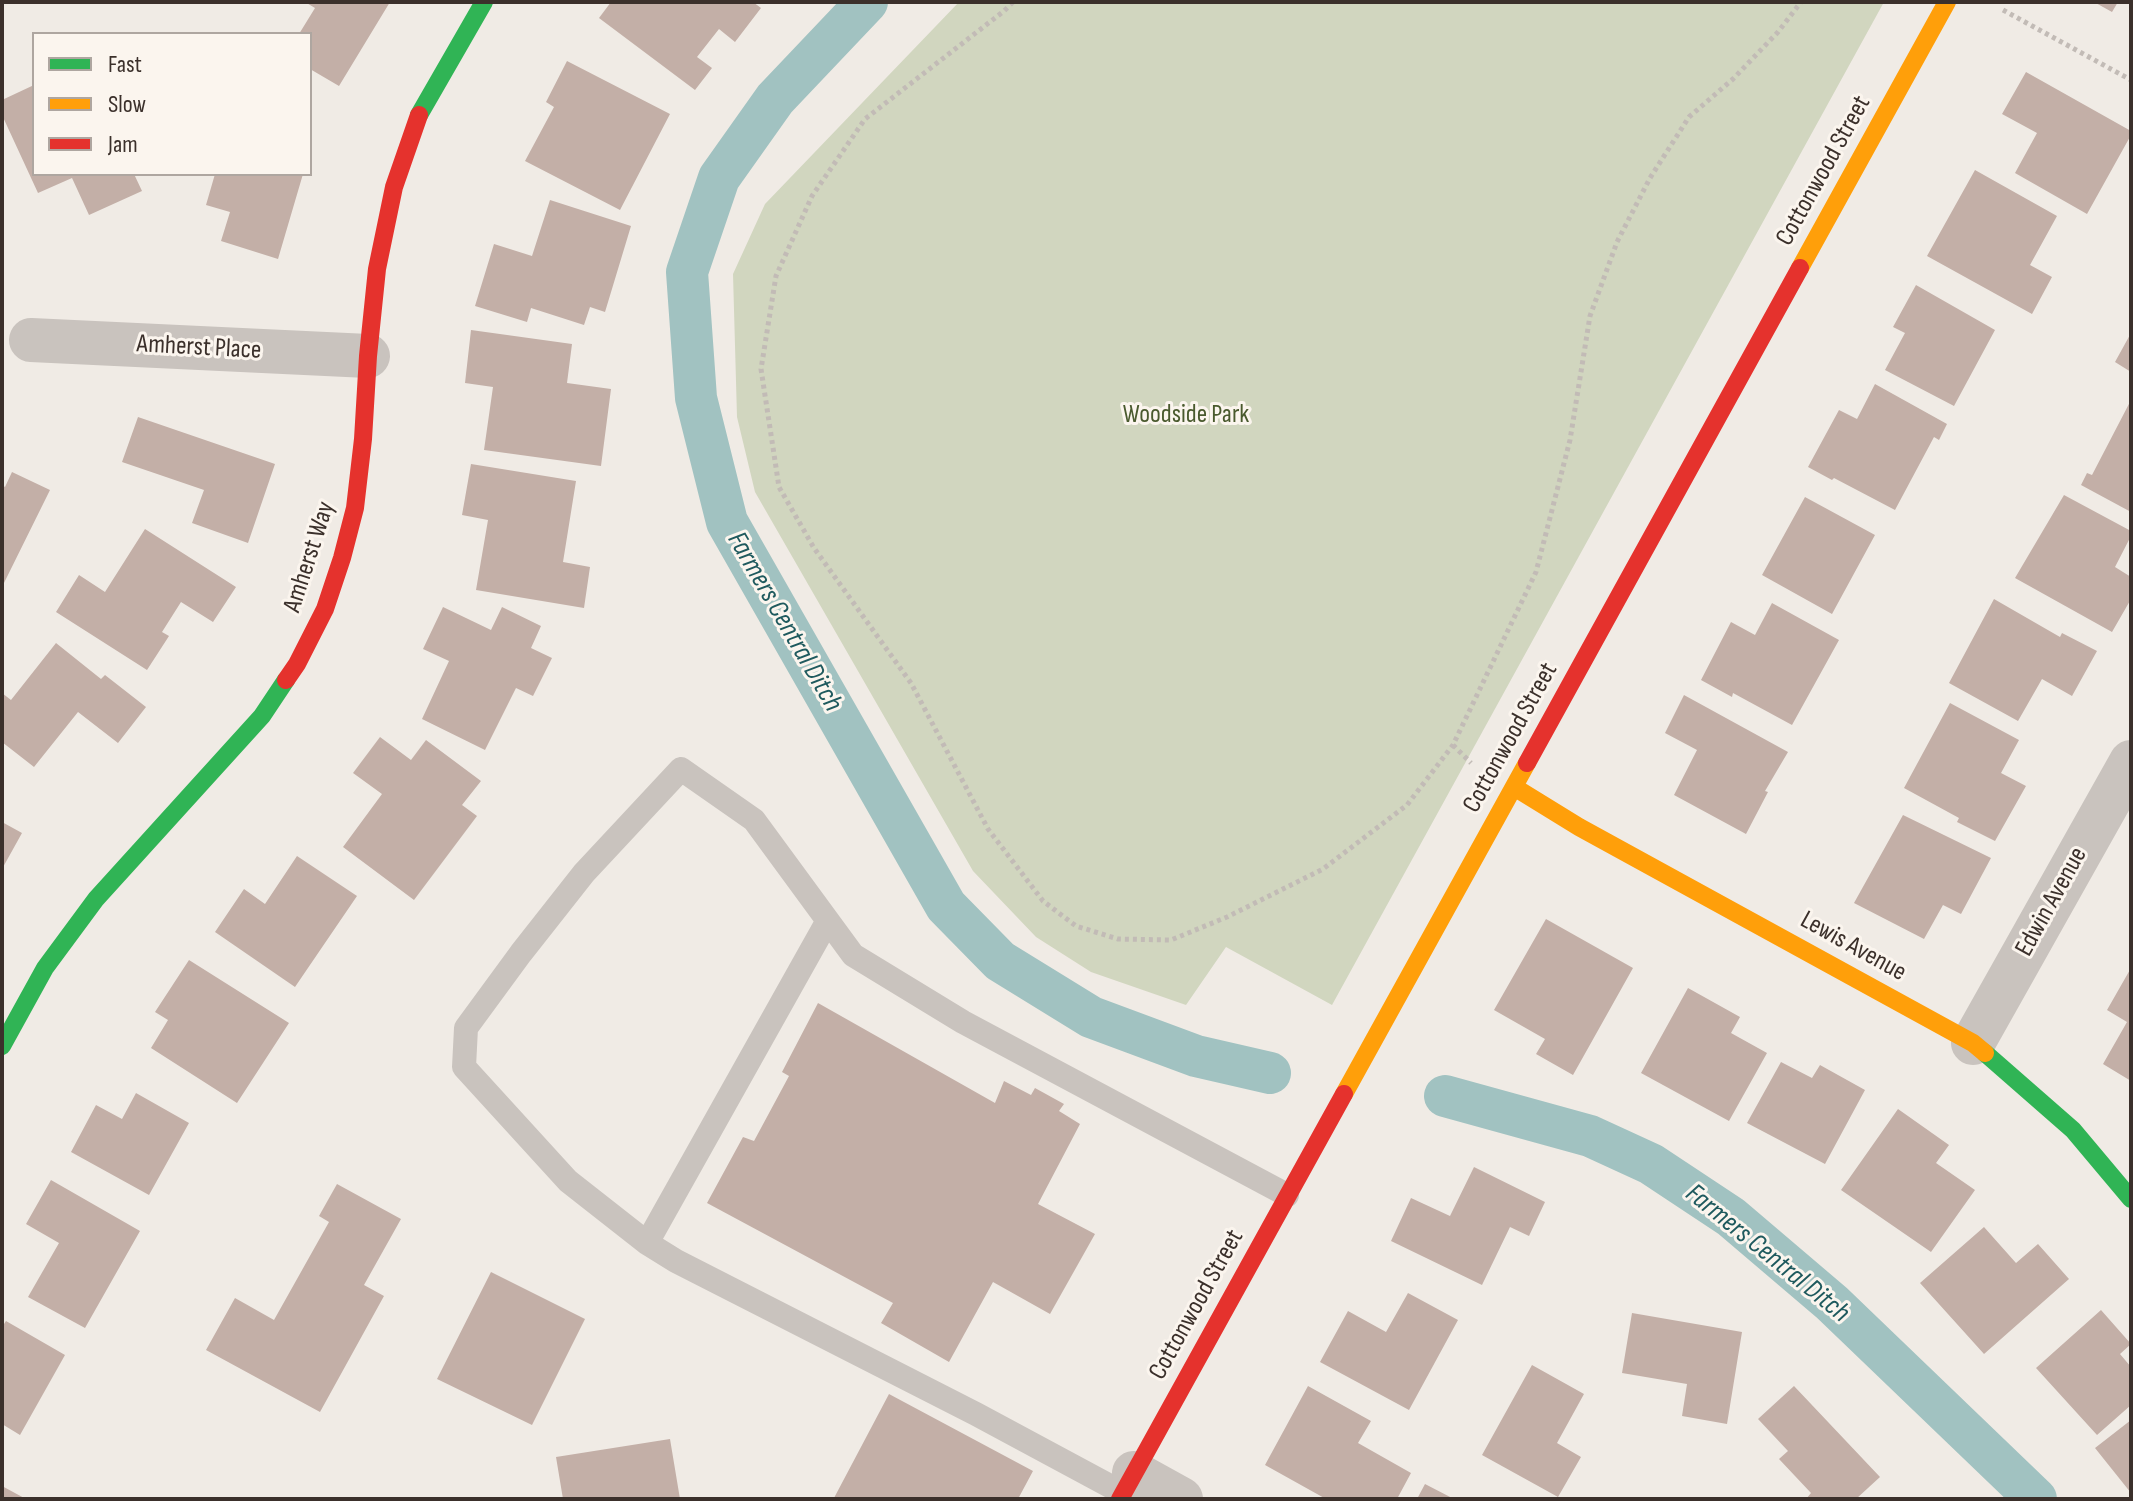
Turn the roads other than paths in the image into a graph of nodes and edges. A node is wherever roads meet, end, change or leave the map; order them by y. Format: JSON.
{"nodes":[{"id":1,"x":484,"y":2,"type":"edge"},
{"id":2,"x":1947,"y":2,"type":"edge"},
{"id":3,"x":31,"y":340,"type":"dead end"},
{"id":4,"x":368,"y":356,"type":"junction"},
{"id":5,"x":2131,"y":762,"type":"edge"},
{"id":6,"x":1514,"y":787,"type":"junction"},
{"id":7,"x":827,"y":922,"type":"junction"},
{"id":8,"x":3,"y":1041,"type":"edge"},
{"id":9,"x":1973,"y":1043,"type":"junction"},
{"id":10,"x":1287,"y":1195,"type":"junction"},
{"id":11,"x":2131,"y":1199,"type":"edge"},
{"id":12,"x":647,"y":1243,"type":"junction"},
{"id":13,"x":1126,"y":1488,"type":"edge"},
{"id":14,"x":1181,"y":1499,"type":"edge"}],
"edges":[{"from":1,"to":4,"type":"street","name":"Amherst Way"},
{"from":2,"to":6,"type":"street","name":"Cottonwood Street"},
{"from":3,"to":4,"type":"street","name":"Amherst Place"},
{"from":4,"to":8,"type":"street","name":"Amherst Way"},
{"from":5,"to":9,"type":"street","name":"Edwin Avenue"},
{"from":6,"to":9,"type":"street","name":"Lewis Avenue"},
{"from":6,"to":10,"type":"street","name":"Cottonwood Street"},
{"from":7,"to":10,"type":"lane"},
{"from":7,"to":12,"type":"lane"},
{"from":7,"to":12,"type":"lane"},
{"from":9,"to":11,"type":"street","name":"Lewis Avenue"},
{"from":10,"to":13,"type":"street","name":"Cottonwood Street"},
{"from":12,"to":13,"type":"lane"},
{"from":13,"to":14,"type":"street"}]}
